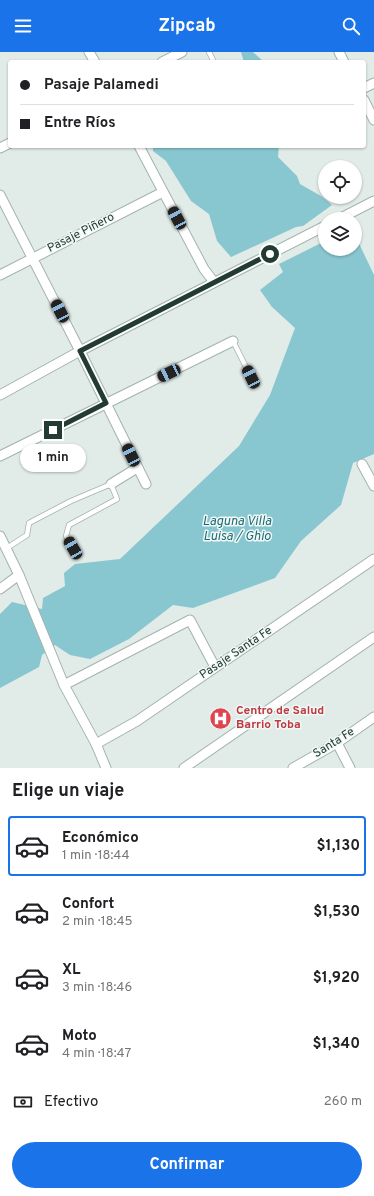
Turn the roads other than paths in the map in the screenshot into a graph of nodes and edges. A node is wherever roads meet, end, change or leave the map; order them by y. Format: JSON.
{"nodes":[{"id":1,"x":178,"y":53,"type":"edge"},
{"id":2,"x":166,"y":60,"type":"edge"},
{"id":3,"x":366,"y":104,"type":"edge"},
{"id":4,"x":374,"y":120,"type":"edge"},
{"id":5,"x":140,"y":148,"type":"edge"},
{"id":6,"x":163,"y":192,"type":"junction"},
{"id":7,"x":0,"y":195,"type":"edge"},
{"id":8,"x":374,"y":201,"type":"edge"},
{"id":9,"x":353,"y":212,"type":"edge"},
{"id":10,"x":318,"y":230,"type":"edge"},
{"id":11,"x":33,"y":258,"type":"junction"},
{"id":12,"x":0,"y":275,"type":"edge"},
{"id":13,"x":214,"y":282,"type":"junction"},
{"id":14,"x":233,"y":341,"type":"joint"},
{"id":15,"x":80,"y":351,"type":"junction"},
{"id":16,"x":251,"y":377,"type":"dead end"},
{"id":17,"x":0,"y":395,"type":"edge"},
{"id":18,"x":106,"y":403,"type":"junction"},
{"id":19,"x":0,"y":456,"type":"edge"},
{"id":20,"x":362,"y":464,"type":"dead end"},
{"id":21,"x":137,"y":468,"type":"junction"},
{"id":22,"x":111,"y":484,"type":"junction"},
{"id":23,"x":146,"y":484,"type":"dead end"},
{"id":24,"x":374,"y":486,"type":"edge"},
{"id":25,"x":0,"y":536,"type":"edge"},
{"id":26,"x":7,"y":548,"type":"junction"},
{"id":27,"x":73,"y":548,"type":"dead end"},
{"id":28,"x":374,"y":558,"type":"edge"},
{"id":29,"x":19,"y":575,"type":"junction"},
{"id":30,"x":0,"y":589,"type":"edge"},
{"id":31,"x":374,"y":637,"type":"edge"},
{"id":32,"x":215,"y":667,"type":"junction"},
{"id":33,"x":64,"y":685,"type":"junction"},
{"id":34,"x":374,"y":717,"type":"edge"},
{"id":35,"x":337,"y":743,"type":"junction"},
{"id":36,"x":96,"y":744,"type":"junction"},
{"id":37,"x":106,"y":768,"type":"edge"},
{"id":38,"x":184,"y":768,"type":"edge"},
{"id":39,"x":293,"y":768,"type":"edge"},
{"id":40,"x":350,"y":768,"type":"edge"}],
"edges":[{"from":1,"to":2,"type":"street"},
{"from":3,"to":4,"type":"street"},
{"from":5,"to":6,"type":"street"},
{"from":6,"to":11,"type":"street","name":"Pasaje Piñero"},
{"from":6,"to":13,"type":"street"},
{"from":7,"to":11,"type":"street"},
{"from":8,"to":9,"type":"street"},
{"from":10,"to":13,"type":"street"},
{"from":11,"to":12,"type":"street","name":"Pasaje Piñero"},
{"from":11,"to":15,"type":"street"},
{"from":13,"to":15,"type":"street"},
{"from":14,"to":16,"type":"lane"},
{"from":14,"to":18,"type":"street"},
{"from":15,"to":17,"type":"street"},
{"from":15,"to":18,"type":"street"},
{"from":18,"to":19,"type":"street"},
{"from":18,"to":21,"type":"street"},
{"from":20,"to":24,"type":"street"},
{"from":21,"to":22,"type":"street"},
{"from":21,"to":23,"type":"street"},
{"from":22,"to":26,"type":"lane"},
{"from":22,"to":27,"type":"lane"},
{"from":25,"to":26,"type":"street"},
{"from":26,"to":29,"type":"street"},
{"from":28,"to":32,"type":"street","name":"Pasaje Santa Fe"},
{"from":29,"to":30,"type":"street"},
{"from":29,"to":33,"type":"street"},
{"from":31,"to":38,"type":"street"},
{"from":32,"to":33,"type":"street"},
{"from":32,"to":36,"type":"street","name":"Pasaje Santa Fe"},
{"from":33,"to":36,"type":"street"},
{"from":34,"to":35,"type":"street","name":"Santa Fe"},
{"from":35,"to":39,"type":"street","name":"Santa Fe"},
{"from":35,"to":40,"type":"street"},
{"from":36,"to":37,"type":"street"}]}
